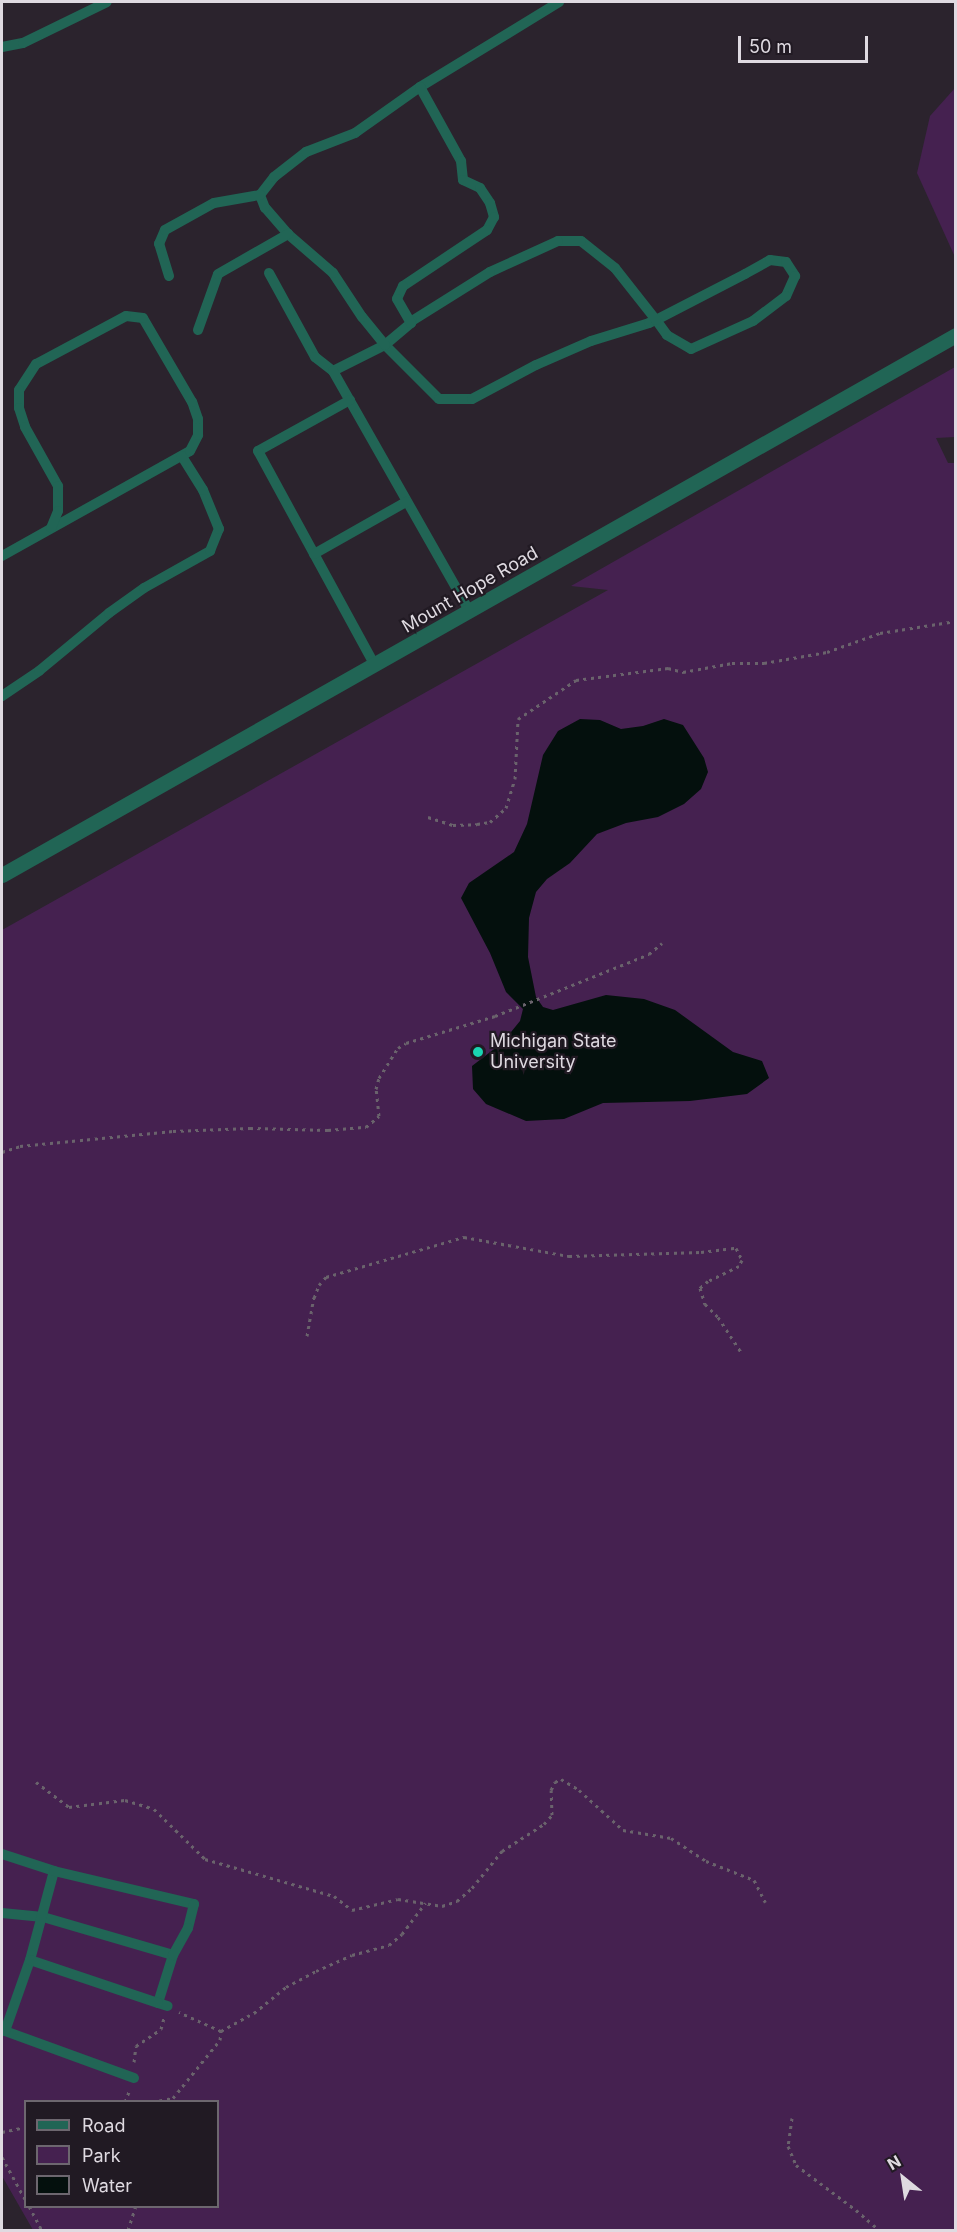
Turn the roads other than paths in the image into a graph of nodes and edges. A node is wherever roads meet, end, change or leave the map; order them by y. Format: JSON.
{"nodes":[{"id":1,"x":107,"y":2,"type":"edge"},
{"id":2,"x":559,"y":2,"type":"edge"},
{"id":3,"x":2,"y":46,"type":"edge"},
{"id":4,"x":420,"y":87,"type":"junction"},
{"id":5,"x":260,"y":195,"type":"junction"},
{"id":6,"x":288,"y":234,"type":"junction"},
{"id":7,"x":269,"y":273,"type":"dead end"},
{"id":8,"x":169,"y":276,"type":"dead end"},
{"id":9,"x":656,"y":320,"type":"junction"},
{"id":10,"x":411,"y":323,"type":"junction"},
{"id":11,"x":198,"y":330,"type":"dead end"},
{"id":12,"x":956,"y":335,"type":"edge"},
{"id":13,"x":385,"y":345,"type":"junction"},
{"id":14,"x":333,"y":370,"type":"junction"},
{"id":15,"x":350,"y":400,"type":"junction"},
{"id":16,"x":182,"y":456,"type":"junction"},
{"id":17,"x":406,"y":502,"type":"junction"},
{"id":18,"x":51,"y":528,"type":"junction"},
{"id":19,"x":314,"y":554,"type":"junction"},
{"id":20,"x":2,"y":556,"type":"edge"},
{"id":21,"x":470,"y":612,"type":"junction"},
{"id":22,"x":375,"y":666,"type":"junction"},
{"id":23,"x":2,"y":696,"type":"edge"},
{"id":24,"x":2,"y":876,"type":"edge"},
{"id":25,"x":2,"y":1854,"type":"edge"},
{"id":26,"x":54,"y":1871,"type":"junction"},
{"id":27,"x":2,"y":1913,"type":"edge"},
{"id":28,"x":42,"y":1917,"type":"junction"},
{"id":29,"x":173,"y":1955,"type":"junction"},
{"id":30,"x":30,"y":1960,"type":"junction"},
{"id":31,"x":134,"y":2079,"type":"road end"}],
"edges":[{"from":1,"to":3,"type":"lane"},
{"from":2,"to":4,"type":"lane"},
{"from":4,"to":5,"type":"lane"},
{"from":4,"to":10,"type":"lane"},
{"from":5,"to":6,"type":"lane"},
{"from":5,"to":8,"type":"lane"},
{"from":6,"to":11,"type":"lane"},
{"from":6,"to":13,"type":"lane"},
{"from":7,"to":14,"type":"lane"},
{"from":9,"to":9,"type":"lane"},
{"from":9,"to":10,"type":"lane"},
{"from":9,"to":13,"type":"lane"},
{"from":10,"to":13,"type":"lane"},
{"from":12,"to":21,"type":"street","name":"Mount Hope Road"},
{"from":13,"to":14,"type":"lane"},
{"from":14,"to":15,"type":"lane"},
{"from":15,"to":17,"type":"lane"},
{"from":15,"to":19,"type":"lane"},
{"from":16,"to":18,"type":"lane"},
{"from":16,"to":18,"type":"lane"},
{"from":16,"to":23,"type":"lane"},
{"from":17,"to":19,"type":"lane"},
{"from":17,"to":21,"type":"lane"},
{"from":18,"to":20,"type":"lane"},
{"from":19,"to":22,"type":"lane"},
{"from":21,"to":22,"type":"street","name":"Mount Hope Road"},
{"from":22,"to":24,"type":"street","name":"Mount Hope Road"},
{"from":25,"to":26,"type":"lane"},
{"from":26,"to":28,"type":"lane"},
{"from":26,"to":29,"type":"lane"},
{"from":27,"to":28,"type":"lane"},
{"from":28,"to":29,"type":"lane"},
{"from":28,"to":30,"type":"lane"},
{"from":29,"to":30,"type":"lane"},
{"from":30,"to":31,"type":"lane"}]}
